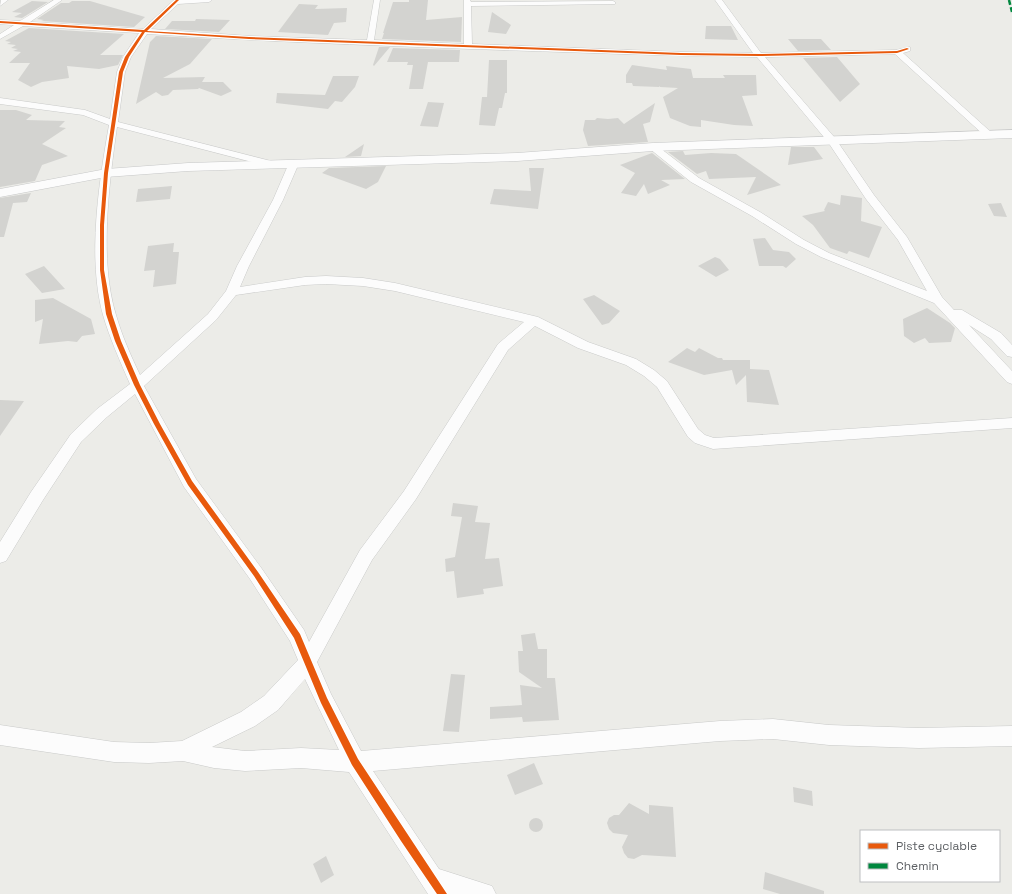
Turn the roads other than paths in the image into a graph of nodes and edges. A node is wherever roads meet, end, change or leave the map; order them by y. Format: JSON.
{"nodes":[{"id":1,"x":5,"y":0,"type":"edge"},
{"id":2,"x":60,"y":0,"type":"edge"},
{"id":3,"x":209,"y":0,"type":"edge"},
{"id":4,"x":377,"y":0,"type":"edge"},
{"id":5,"x":718,"y":0,"type":"edge"},
{"id":6,"x":178,"y":1,"type":"edge"},
{"id":7,"x":467,"y":2,"type":"edge"},
{"id":8,"x":560,"y":2,"type":"edge"},
{"id":9,"x":0,"y":4,"type":"edge"},
{"id":10,"x":614,"y":4,"type":"dead end"},
{"id":11,"x":0,"y":22,"type":"edge"},
{"id":12,"x":20,"y":24,"type":"junction"},
{"id":13,"x":144,"y":32,"type":"junction"},
{"id":14,"x":0,"y":37,"type":"edge"},
{"id":15,"x":370,"y":43,"type":"junction"},
{"id":16,"x":468,"y":45,"type":"junction"},
{"id":17,"x":907,"y":49,"type":"dead end"},
{"id":18,"x":897,"y":52,"type":"junction"},
{"id":19,"x":759,"y":55,"type":"junction"},
{"id":20,"x":0,"y":101,"type":"edge"},
{"id":21,"x":113,"y":122,"type":"junction"},
{"id":22,"x":1012,"y":134,"type":"edge"},
{"id":23,"x":989,"y":135,"type":"junction"},
{"id":24,"x":832,"y":140,"type":"junction"},
{"id":25,"x":653,"y":148,"type":"junction"},
{"id":26,"x":294,"y":163,"type":"junction"},
{"id":27,"x":271,"y":164,"type":"junction"},
{"id":28,"x":106,"y":173,"type":"junction"},
{"id":29,"x":0,"y":193,"type":"edge"},
{"id":30,"x":232,"y":292,"type":"junction"},
{"id":31,"x":937,"y":299,"type":"junction"},
{"id":32,"x":534,"y":320,"type":"junction"},
{"id":33,"x":1012,"y":354,"type":"edge"},
{"id":34,"x":1012,"y":380,"type":"edge"},
{"id":35,"x":137,"y":385,"type":"junction"},
{"id":36,"x":1012,"y":423,"type":"edge"},
{"id":37,"x":0,"y":556,"type":"edge"},
{"id":38,"x":308,"y":663,"type":"junction"},
{"id":39,"x":0,"y":735,"type":"edge"},
{"id":40,"x":1012,"y":736,"type":"edge"},
{"id":41,"x":183,"y":751,"type":"junction"},
{"id":42,"x":355,"y":762,"type":"junction"},
{"id":43,"x":437,"y":886,"type":"edge"},
{"id":44,"x":484,"y":894,"type":"edge"}],
"edges":[{"from":1,"to":9,"type":"street"},
{"from":2,"to":12,"type":"street"},
{"from":3,"to":6,"type":"street"},
{"from":4,"to":15,"type":"street"},
{"from":5,"to":19,"type":"street"},
{"from":6,"to":13,"type":"street"},
{"from":7,"to":8,"type":"street"},
{"from":7,"to":16,"type":"street"},
{"from":8,"to":10,"type":"street"},
{"from":11,"to":12,"type":"street"},
{"from":12,"to":13,"type":"street"},
{"from":12,"to":14,"type":"street"},
{"from":13,"to":15,"type":"street"},
{"from":13,"to":21,"type":"street"},
{"from":15,"to":16,"type":"street"},
{"from":16,"to":19,"type":"street"},
{"from":17,"to":18,"type":"street"},
{"from":18,"to":19,"type":"street"},
{"from":18,"to":23,"type":"street"},
{"from":19,"to":24,"type":"street"},
{"from":20,"to":21,"type":"street"},
{"from":21,"to":27,"type":"street"},
{"from":21,"to":28,"type":"street"},
{"from":22,"to":23,"type":"main road"},
{"from":23,"to":24,"type":"main road"},
{"from":24,"to":25,"type":"main road"},
{"from":24,"to":31,"type":"street"},
{"from":25,"to":26,"type":"main road"},
{"from":25,"to":31,"type":"street"},
{"from":26,"to":27,"type":"main road"},
{"from":26,"to":30,"type":"street"},
{"from":27,"to":28,"type":"main road"},
{"from":28,"to":29,"type":"main road"},
{"from":28,"to":35,"type":"street"},
{"from":30,"to":32,"type":"street"},
{"from":30,"to":35,"type":"street"},
{"from":31,"to":33,"type":"street"},
{"from":31,"to":34,"type":"street"},
{"from":32,"to":36,"type":"street"},
{"from":32,"to":38,"type":"street"},
{"from":35,"to":37,"type":"street"},
{"from":35,"to":38,"type":"street"},
{"from":38,"to":41,"type":"street"},
{"from":38,"to":42,"type":"street"},
{"from":39,"to":41,"type":"street"},
{"from":40,"to":42,"type":"street"},
{"from":41,"to":42,"type":"street"},
{"from":42,"to":43,"type":"street"},
{"from":43,"to":44,"type":"street"}]}
